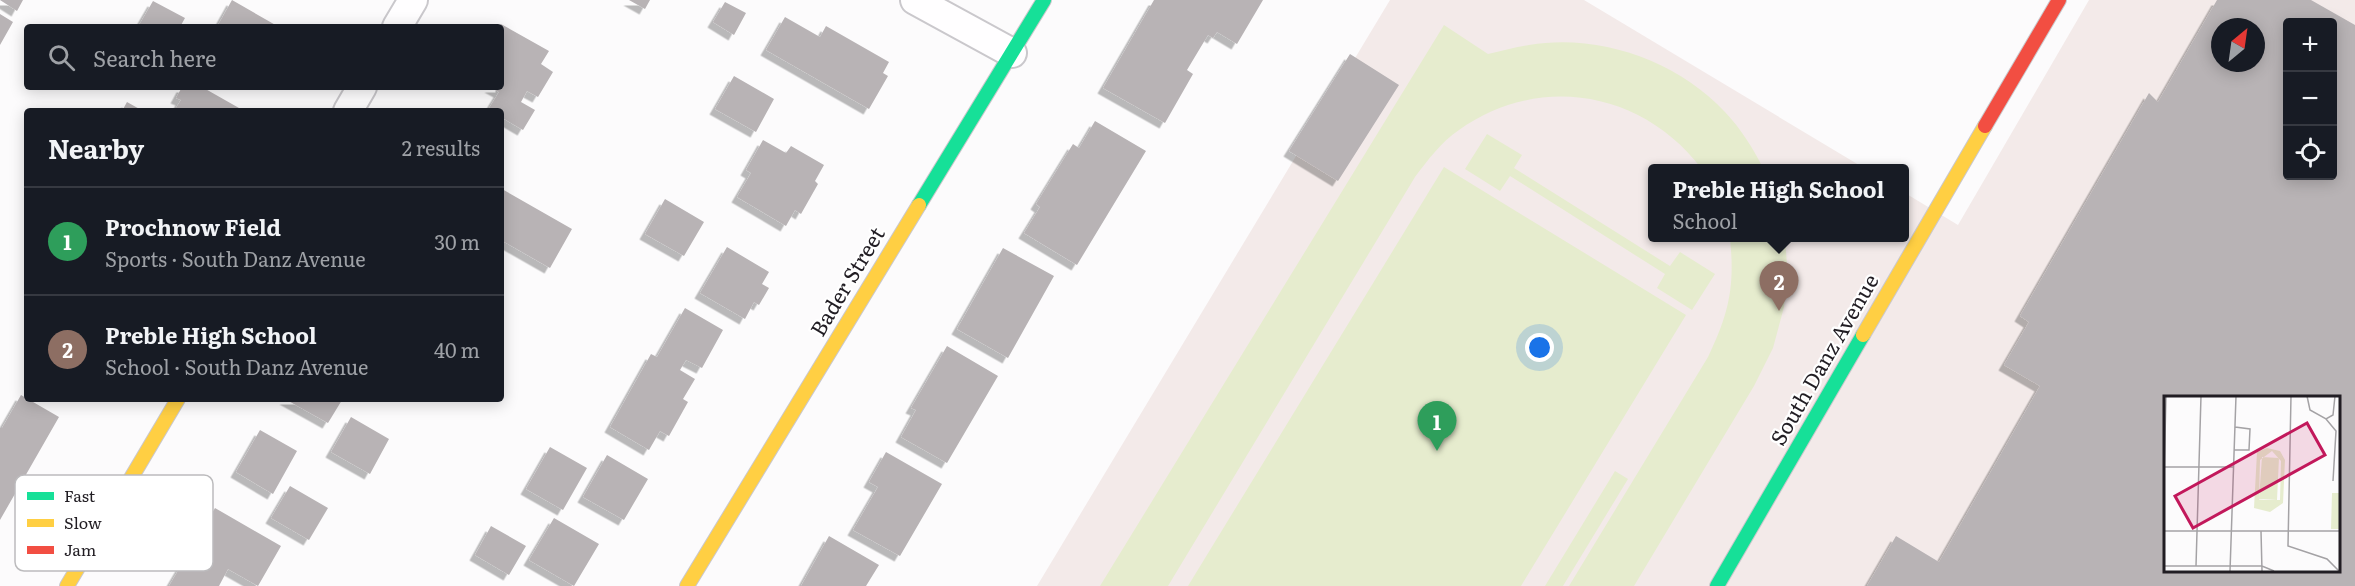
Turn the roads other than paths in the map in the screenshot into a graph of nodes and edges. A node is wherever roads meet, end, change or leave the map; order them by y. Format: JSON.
{"nodes":[{"id":1,"x":413,"y":0,"type":"edge"},
{"id":2,"x":915,"y":0,"type":"edge"},
{"id":3,"x":1044,"y":0,"type":"edge"},
{"id":4,"x":2059,"y":0,"type":"edge"},
{"id":5,"x":399,"y":24,"type":"edge"},
{"id":6,"x":1012,"y":54,"type":"junction"},
{"id":7,"x":360,"y":90,"type":"edge"},
{"id":8,"x":350,"y":108,"type":"edge"},
{"id":9,"x":176,"y":402,"type":"edge"},
{"id":10,"x":133,"y":475,"type":"edge"},
{"id":11,"x":76,"y":571,"type":"edge"},
{"id":12,"x":67,"y":586,"type":"edge"},
{"id":13,"x":687,"y":586,"type":"edge"},
{"id":14,"x":1717,"y":586,"type":"edge"}],
"edges":[{"from":1,"to":5,"type":"street"},
{"from":2,"to":6,"type":"street"},
{"from":3,"to":6,"type":"street","name":"Bader Street"},
{"from":4,"to":14,"type":"street","name":"South Danz Avenue"},
{"from":6,"to":13,"type":"street","name":"Bader Street"},
{"from":7,"to":8,"type":"street"},
{"from":9,"to":10,"type":"street"},
{"from":11,"to":12,"type":"street"}]}
